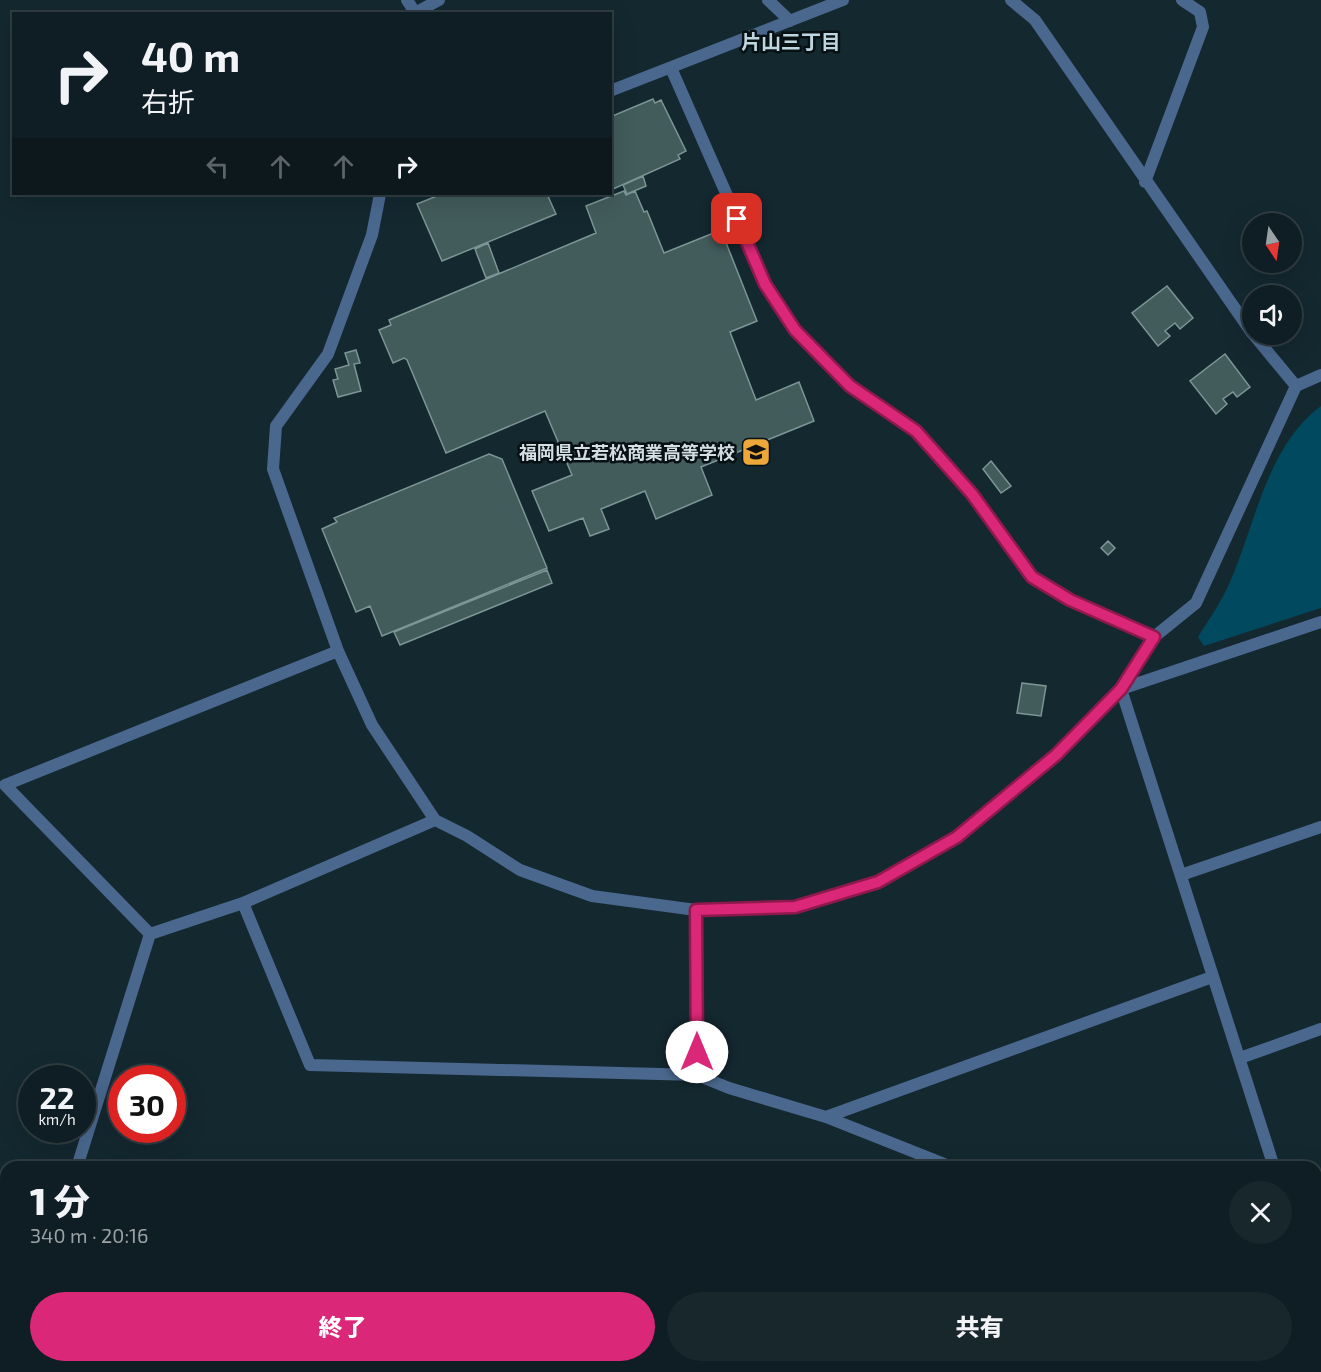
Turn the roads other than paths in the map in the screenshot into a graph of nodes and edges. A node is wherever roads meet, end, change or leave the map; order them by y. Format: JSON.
{"nodes":[{"id":1,"x":439,"y":0,"type":"edge"},
{"id":2,"x":768,"y":0,"type":"edge"},
{"id":3,"x":843,"y":0,"type":"edge"},
{"id":4,"x":1011,"y":0,"type":"edge"},
{"id":5,"x":1182,"y":0,"type":"edge"},
{"id":6,"x":418,"y":12,"type":"edge"},
{"id":7,"x":790,"y":21,"type":"junction"},
{"id":8,"x":671,"y":68,"type":"junction"},
{"id":9,"x":612,"y":90,"type":"edge"},
{"id":10,"x":1145,"y":182,"type":"junction"},
{"id":11,"x":380,"y":195,"type":"edge"},
{"id":12,"x":1242,"y":319,"type":"edge"},
{"id":13,"x":1262,"y":345,"type":"edge"},
{"id":14,"x":1321,"y":375,"type":"edge"},
{"id":15,"x":1296,"y":386,"type":"junction"},
{"id":16,"x":1321,"y":622,"type":"edge"},
{"id":17,"x":1154,"y":637,"type":"junction"},
{"id":18,"x":338,"y":651,"type":"junction"},
{"id":19,"x":1121,"y":689,"type":"junction"},
{"id":20,"x":435,"y":820,"type":"junction"},
{"id":21,"x":1321,"y":827,"type":"edge"},
{"id":22,"x":1181,"y":875,"type":"junction"},
{"id":23,"x":243,"y":903,"type":"junction"},
{"id":24,"x":696,"y":910,"type":"junction"},
{"id":25,"x":150,"y":934,"type":"junction"},
{"id":26,"x":1212,"y":977,"type":"junction"},
{"id":27,"x":1321,"y":1029,"type":"edge"},
{"id":28,"x":1240,"y":1058,"type":"junction"},
{"id":29,"x":697,"y":1075,"type":"junction"},
{"id":30,"x":826,"y":1117,"type":"junction"},
{"id":31,"x":79,"y":1161,"type":"edge"},
{"id":32,"x":937,"y":1161,"type":"edge"},
{"id":33,"x":1272,"y":1161,"type":"edge"}],
"edges":[{"from":1,"to":6,"type":"street"},
{"from":2,"to":7,"type":"street"},
{"from":3,"to":7,"type":"street"},
{"from":4,"to":10,"type":"street"},
{"from":5,"to":10,"type":"street"},
{"from":7,"to":8,"type":"street"},
{"from":8,"to":9,"type":"street"},
{"from":8,"to":17,"type":"street"},
{"from":10,"to":12,"type":"street"},
{"from":11,"to":18,"type":"street"},
{"from":13,"to":15,"type":"street"},
{"from":14,"to":15,"type":"street"},
{"from":15,"to":17,"type":"street"},
{"from":16,"to":19,"type":"street"},
{"from":17,"to":19,"type":"street"},
{"from":18,"to":20,"type":"street"},
{"from":18,"to":25,"type":"street"},
{"from":19,"to":22,"type":"street"},
{"from":19,"to":24,"type":"street"},
{"from":20,"to":23,"type":"street"},
{"from":20,"to":24,"type":"street"},
{"from":21,"to":22,"type":"street"},
{"from":22,"to":26,"type":"street"},
{"from":23,"to":25,"type":"street"},
{"from":23,"to":29,"type":"street"},
{"from":24,"to":29,"type":"street"},
{"from":25,"to":31,"type":"street"},
{"from":26,"to":28,"type":"street"},
{"from":26,"to":30,"type":"street"},
{"from":27,"to":28,"type":"street"},
{"from":28,"to":33,"type":"street"},
{"from":29,"to":30,"type":"street"},
{"from":30,"to":32,"type":"street"}]}
